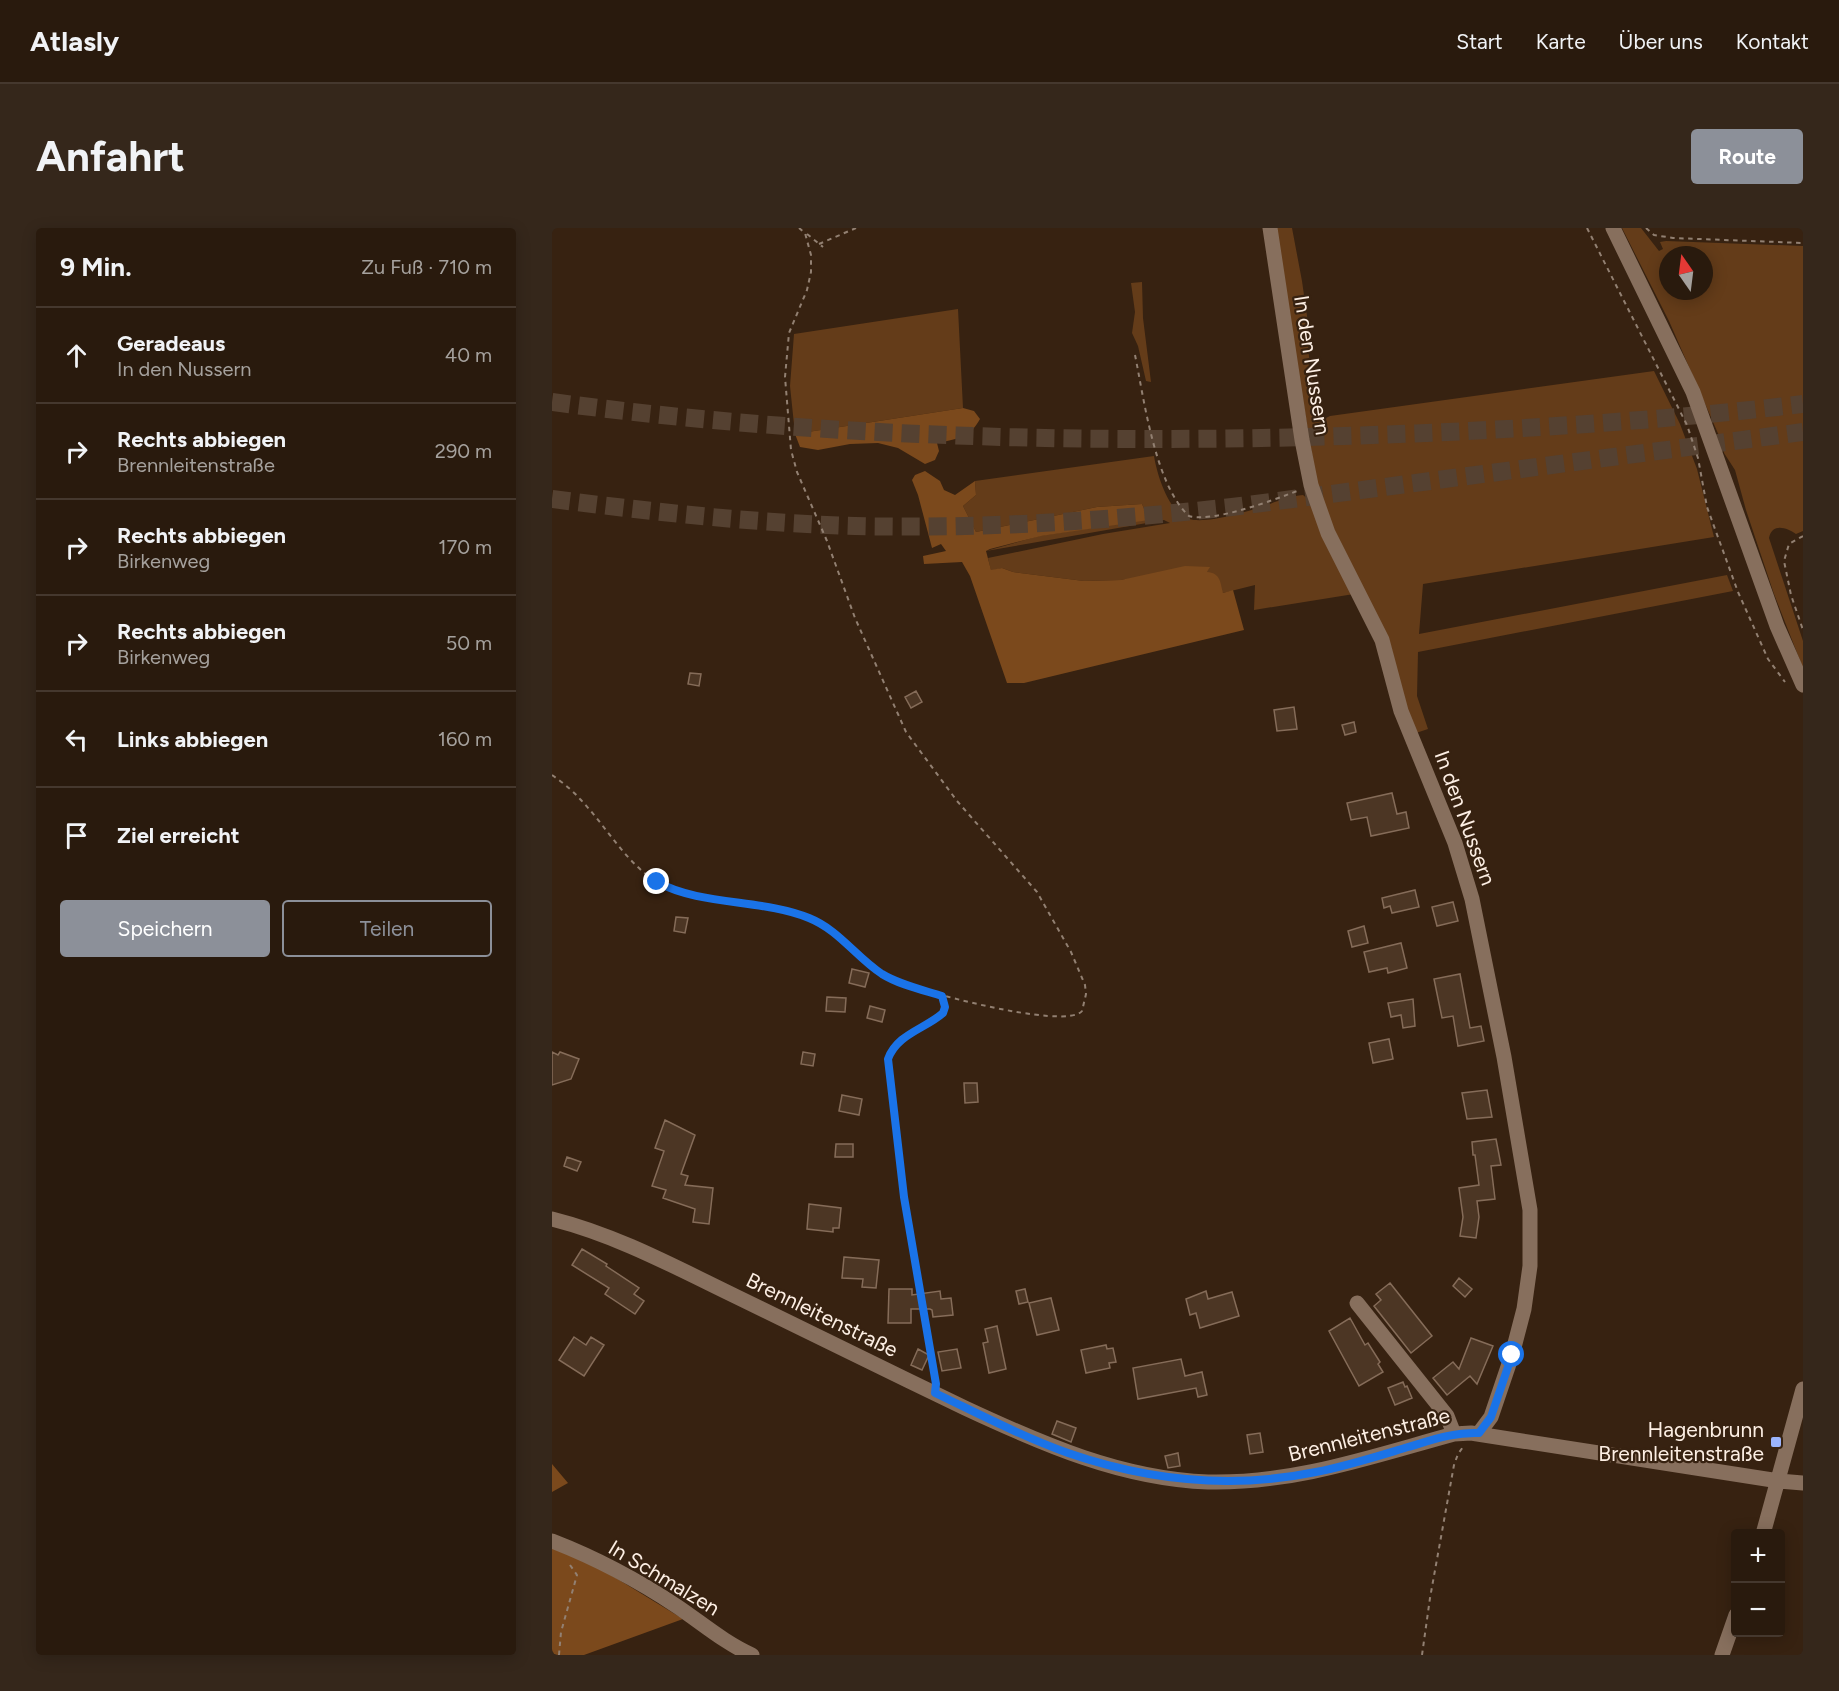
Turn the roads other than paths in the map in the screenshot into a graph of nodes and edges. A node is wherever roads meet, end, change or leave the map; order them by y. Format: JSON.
{"nodes":[{"id":1,"x":1270,"y":228,"type":"edge"},
{"id":2,"x":1613,"y":228,"type":"edge"},
{"id":3,"x":1796,"y":686,"type":"edge"},
{"id":4,"x":552,"y":1219,"type":"edge"},
{"id":5,"x":1357,"y":1303,"type":"dead end"},
{"id":6,"x":1803,"y":1389,"type":"edge"},
{"id":7,"x":1479,"y":1433,"type":"junction"},
{"id":8,"x":1454,"y":1434,"type":"junction"},
{"id":9,"x":1779,"y":1481,"type":"junction"},
{"id":10,"x":1803,"y":1483,"type":"edge"},
{"id":11,"x":1764,"y":1529,"type":"edge"},
{"id":12,"x":552,"y":1541,"type":"edge"},
{"id":13,"x":1731,"y":1629,"type":"edge"},
{"id":14,"x":752,"y":1655,"type":"edge"},
{"id":15,"x":1722,"y":1655,"type":"edge"}],
"edges":[{"from":1,"to":7,"type":"street","name":"In den Nussern"},
{"from":2,"to":3,"type":"street"},
{"from":4,"to":8,"type":"street","name":"Brennleitenstraße"},
{"from":5,"to":8,"type":"street"},
{"from":6,"to":9,"type":"street"},
{"from":7,"to":8,"type":"street","name":"Brennleitenstraße"},
{"from":7,"to":9,"type":"street","name":"Brennleitenstraße"},
{"from":9,"to":10,"type":"street","name":"Brennleitenstraße"},
{"from":9,"to":11,"type":"street"},
{"from":12,"to":14,"type":"street","name":"In Schmalzen"},
{"from":13,"to":15,"type":"street"}]}
